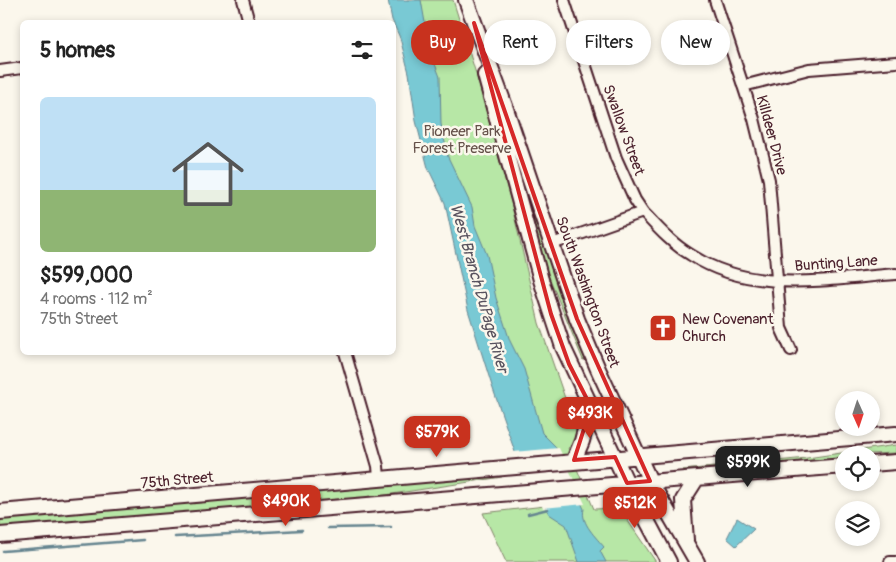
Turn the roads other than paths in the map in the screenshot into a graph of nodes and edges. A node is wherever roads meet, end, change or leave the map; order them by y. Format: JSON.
{"nodes":[{"id":1,"x":243,"y":0,"type":"edge"},
{"id":2,"x":466,"y":0,"type":"edge"},
{"id":3,"x":564,"y":0,"type":"edge"},
{"id":4,"x":715,"y":0,"type":"edge"},
{"id":5,"x":248,"y":20,"type":"edge"},
{"id":6,"x":473,"y":20,"type":"edge"},
{"id":7,"x":474,"y":23,"type":"joint"},
{"id":8,"x":896,"y":62,"type":"edge"},
{"id":9,"x":20,"y":68,"type":"edge"},
{"id":10,"x":0,"y":71,"type":"edge"},
{"id":11,"x":743,"y":86,"type":"junction"},
{"id":12,"x":643,"y":212,"type":"junction"},
{"id":13,"x":552,"y":244,"type":"junction"},
{"id":14,"x":896,"y":274,"type":"edge"},
{"id":15,"x":777,"y":282,"type":"junction"},
{"id":16,"x":791,"y":350,"type":"dead end"},
{"id":17,"x":346,"y":355,"type":"edge"},
{"id":18,"x":591,"y":407,"type":"junction"},
{"id":19,"x":896,"y":434,"type":"edge"},
{"id":20,"x":639,"y":455,"type":"junction"},
{"id":21,"x":615,"y":457,"type":"junction"},
{"id":22,"x":574,"y":460,"type":"junction"},
{"id":23,"x":896,"y":462,"type":"edge"},
{"id":24,"x":880,"y":463,"type":"edge"},
{"id":25,"x":835,"y":467,"type":"edge"},
{"id":26,"x":378,"y":478,"type":"junction"},
{"id":27,"x":697,"y":478,"type":"junction"},
{"id":28,"x":650,"y":481,"type":"junction"},
{"id":29,"x":627,"y":483,"type":"junction"},
{"id":30,"x":0,"y":512,"type":"edge"},
{"id":31,"x":0,"y":535,"type":"edge"},
{"id":32,"x":687,"y":546,"type":"junction"},
{"id":33,"x":669,"y":562,"type":"edge"},
{"id":34,"x":697,"y":562,"type":"edge"},
{"id":35,"x":890,"y":562,"type":"edge"},
{"id":36,"x":896,"y":562,"type":"edge"}],
"edges":[{"from":1,"to":5,"type":"street"},
{"from":2,"to":6,"type":"main road","name":"South Washington Street"},
{"from":3,"to":12,"type":"street","name":"Swallow Street"},
{"from":4,"to":11,"type":"street","name":"Killdeer Drive"},
{"from":7,"to":13,"type":"main road","name":"South Washington Street"},
{"from":7,"to":18,"type":"main road","name":"South Washington Street"},
{"from":8,"to":11,"type":"street"},
{"from":9,"to":10,"type":"street"},
{"from":11,"to":15,"type":"street","name":"Killdeer Drive"},
{"from":12,"to":13,"type":"street"},
{"from":12,"to":15,"type":"street","name":"Bunting Lane"},
{"from":13,"to":20,"type":"main road","name":"South Washington Street"},
{"from":14,"to":15,"type":"street","name":"Bunting Lane"},
{"from":15,"to":16,"type":"street","name":"Bunting Lane"},
{"from":17,"to":26,"type":"street"},
{"from":18,"to":21,"type":"main road","name":"South Washington Street"},
{"from":18,"to":22,"type":"main road"},
{"from":19,"to":20,"type":"main road","name":"75th Street"},
{"from":20,"to":21,"type":"main road","name":"75th Street"},
{"from":20,"to":28,"type":"main road","name":"South Washington Street"},
{"from":21,"to":22,"type":"main road","name":"75th Street"},
{"from":21,"to":29,"type":"main road","name":"South Washington Street"},
{"from":22,"to":26,"type":"main road","name":"75th Street"},
{"from":23,"to":24,"type":"main road"},
{"from":25,"to":27,"type":"main road"},
{"from":26,"to":30,"type":"main road","name":"75th Street"},
{"from":27,"to":28,"type":"main road"},
{"from":27,"to":32,"type":"main road"},
{"from":28,"to":29,"type":"main road"},
{"from":28,"to":32,"type":"main road","name":"South Washington Street"},
{"from":29,"to":31,"type":"main road"},
{"from":29,"to":33,"type":"main road","name":"South Washington Street"},
{"from":32,"to":34,"type":"main road","name":"South Washington Street"},
{"from":35,"to":36,"type":"street"}]}
